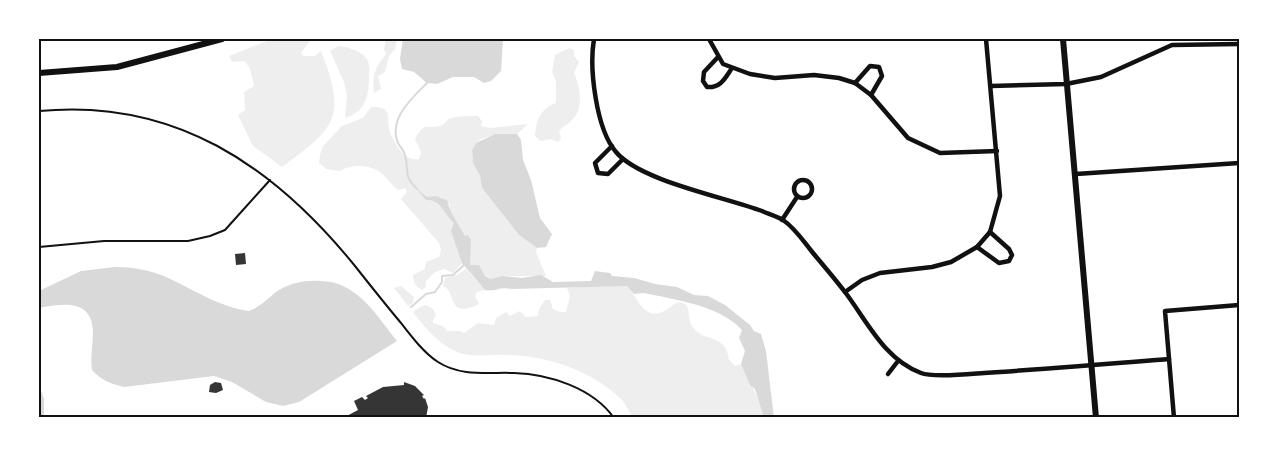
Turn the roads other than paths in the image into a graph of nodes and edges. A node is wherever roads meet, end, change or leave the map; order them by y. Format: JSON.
{"nodes":[{"id":1,"x":222,"y":39,"type":"edge"},
{"id":2,"x":594,"y":39,"type":"edge"},
{"id":3,"x":709,"y":39,"type":"edge"},
{"id":4,"x":986,"y":39,"type":"edge"},
{"id":5,"x":1063,"y":39,"type":"edge"},
{"id":6,"x":1239,"y":45,"type":"edge"},
{"id":7,"x":718,"y":57,"type":"junction"},
{"id":8,"x":732,"y":68,"type":"junction"},
{"id":9,"x":39,"y":73,"type":"edge"},
{"id":10,"x":855,"y":84,"type":"junction"},
{"id":11,"x":1066,"y":84,"type":"junction"},
{"id":12,"x":991,"y":86,"type":"junction"},
{"id":13,"x":871,"y":95,"type":"junction"},
{"id":14,"x":39,"y":111,"type":"edge"},
{"id":15,"x":612,"y":146,"type":"junction"},
{"id":16,"x":997,"y":152,"type":"junction"},
{"id":17,"x":623,"y":159,"type":"junction"},
{"id":18,"x":1239,"y":163,"type":"edge"},
{"id":19,"x":1076,"y":174,"type":"junction"},
{"id":20,"x":270,"y":180,"type":"junction"},
{"id":21,"x":797,"y":197,"type":"junction"},
{"id":22,"x":783,"y":220,"type":"junction"},
{"id":23,"x":990,"y":232,"type":"junction"},
{"id":24,"x":978,"y":247,"type":"junction"},
{"id":25,"x":39,"y":248,"type":"edge"},
{"id":26,"x":845,"y":292,"type":"junction"},
{"id":27,"x":1239,"y":305,"type":"edge"},
{"id":28,"x":1169,"y":359,"type":"junction"},
{"id":29,"x":898,"y":361,"type":"junction"},
{"id":30,"x":1092,"y":366,"type":"junction"},
{"id":31,"x":888,"y":374,"type":"dead end"},
{"id":32,"x":614,"y":418,"type":"edge"},
{"id":33,"x":1096,"y":418,"type":"edge"},
{"id":34,"x":1174,"y":418,"type":"edge"}],
"edges":[{"from":1,"to":9,"type":"main road"},
{"from":2,"to":15,"type":"street"},
{"from":3,"to":7,"type":"street"},
{"from":4,"to":12,"type":"street"},
{"from":5,"to":11,"type":"main road"},
{"from":6,"to":11,"type":"street"},
{"from":7,"to":8,"type":"street"},
{"from":7,"to":8,"type":"street"},
{"from":8,"to":10,"type":"street"},
{"from":10,"to":13,"type":"street"},
{"from":10,"to":13,"type":"street"},
{"from":11,"to":12,"type":"street"},
{"from":11,"to":19,"type":"main road"},
{"from":12,"to":16,"type":"street"},
{"from":13,"to":16,"type":"street"},
{"from":14,"to":20,"type":"lane"},
{"from":15,"to":17,"type":"street"},
{"from":15,"to":17,"type":"street"},
{"from":16,"to":23,"type":"street"},
{"from":17,"to":22,"type":"street"},
{"from":18,"to":19,"type":"street"},
{"from":19,"to":30,"type":"main road"},
{"from":20,"to":25,"type":"lane"},
{"from":20,"to":32,"type":"lane"},
{"from":21,"to":21,"type":"street"},
{"from":21,"to":22,"type":"street"},
{"from":22,"to":26,"type":"street"},
{"from":23,"to":24,"type":"street"},
{"from":23,"to":24,"type":"street"},
{"from":24,"to":26,"type":"street"},
{"from":26,"to":29,"type":"street"},
{"from":27,"to":28,"type":"street"},
{"from":28,"to":30,"type":"street"},
{"from":28,"to":34,"type":"street"},
{"from":29,"to":30,"type":"street"},
{"from":29,"to":31,"type":"street"},
{"from":30,"to":33,"type":"main road"}]}
